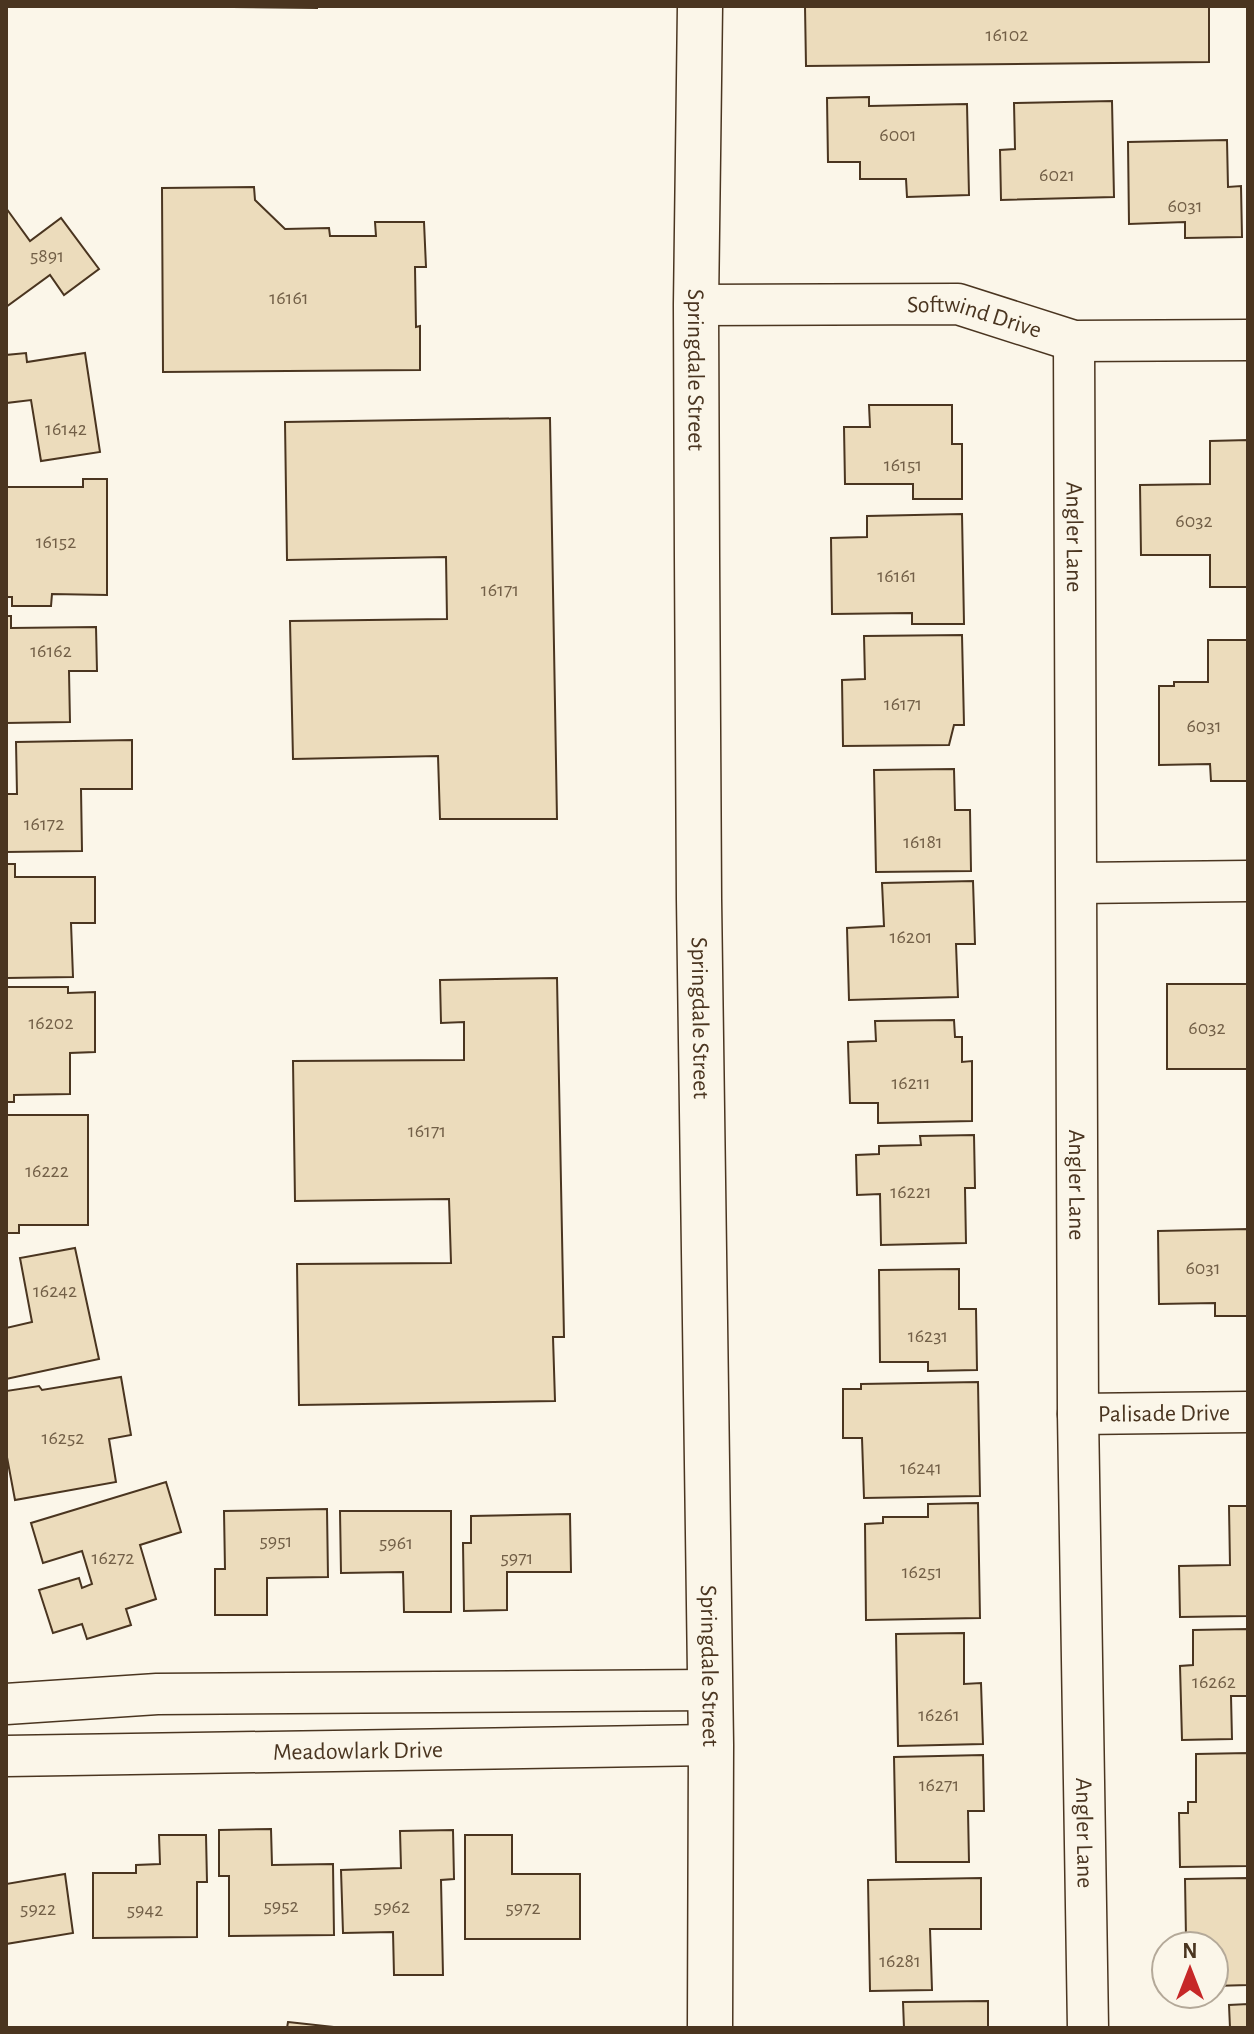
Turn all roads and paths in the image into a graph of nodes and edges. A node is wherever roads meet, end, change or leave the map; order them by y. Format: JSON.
{"nodes":[{"id":1,"x":700,"y":6,"type":"edge"},
{"id":2,"x":696,"y":305,"type":"junction"},
{"id":3,"x":1248,"y":340,"type":"edge"},
{"id":4,"x":1074,"y":341,"type":"junction"},
{"id":5,"x":1248,"y":881,"type":"edge"},
{"id":6,"x":1078,"y":883,"type":"junction"},
{"id":7,"x":1248,"y":1412,"type":"edge"},
{"id":8,"x":1078,"y":1414,"type":"junction"},
{"id":9,"x":709,"y":1690,"type":"junction"},
{"id":10,"x":6,"y":1704,"type":"edge"},
{"id":11,"x":711,"y":1745,"type":"junction"},
{"id":12,"x":6,"y":1755,"type":"edge"},
{"id":13,"x":710,"y":2028,"type":"edge"},
{"id":14,"x":1088,"y":2028,"type":"edge"}],
"edges":[{"from":1,"to":2,"type":"main road","name":"Springdale Street"},
{"from":2,"to":4,"type":"street","name":"Softwind Drive"},
{"from":2,"to":9,"type":"main road","name":"Springdale Street"},
{"from":3,"to":4,"type":"street","name":"Softwind Drive"},
{"from":4,"to":6,"type":"street","name":"Angler Lane"},
{"from":5,"to":6,"type":"street"},
{"from":6,"to":8,"type":"street","name":"Angler Lane"},
{"from":7,"to":8,"type":"street","name":"Palisade Drive"},
{"from":8,"to":14,"type":"street","name":"Angler Lane"},
{"from":9,"to":10,"type":"street"},
{"from":9,"to":11,"type":"main road","name":"Springdale Street"},
{"from":11,"to":12,"type":"street","name":"Meadowlark Drive"},
{"from":11,"to":13,"type":"main road","name":"Springdale Street"}]}
